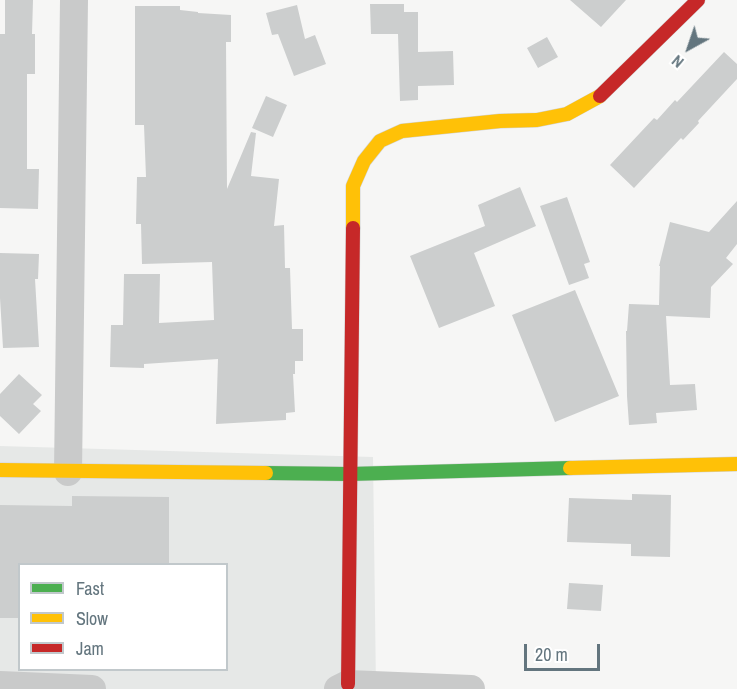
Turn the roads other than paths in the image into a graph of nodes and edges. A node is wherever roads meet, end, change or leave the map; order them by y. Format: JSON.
{"nodes":[{"id":1,"x":74,"y":0,"type":"edge"},
{"id":2,"x":698,"y":0,"type":"edge"},
{"id":3,"x":737,"y":464,"type":"edge"},
{"id":4,"x":0,"y":470,"type":"edge"},
{"id":5,"x":68,"y":471,"type":"junction"},
{"id":6,"x":349,"y":474,"type":"junction"},
{"id":7,"x":0,"y":685,"type":"edge"},
{"id":8,"x":343,"y":686,"type":"edge"},
{"id":9,"x":92,"y":689,"type":"edge"},
{"id":10,"x":471,"y":689,"type":"edge"}],
"edges":[{"from":1,"to":5,"type":"street"},
{"from":2,"to":6,"type":"street"},
{"from":3,"to":6,"type":"street"},
{"from":4,"to":5,"type":"street"},
{"from":5,"to":6,"type":"street"},
{"from":6,"to":8,"type":"street"},
{"from":7,"to":9,"type":"street"},
{"from":8,"to":10,"type":"street"}]}
